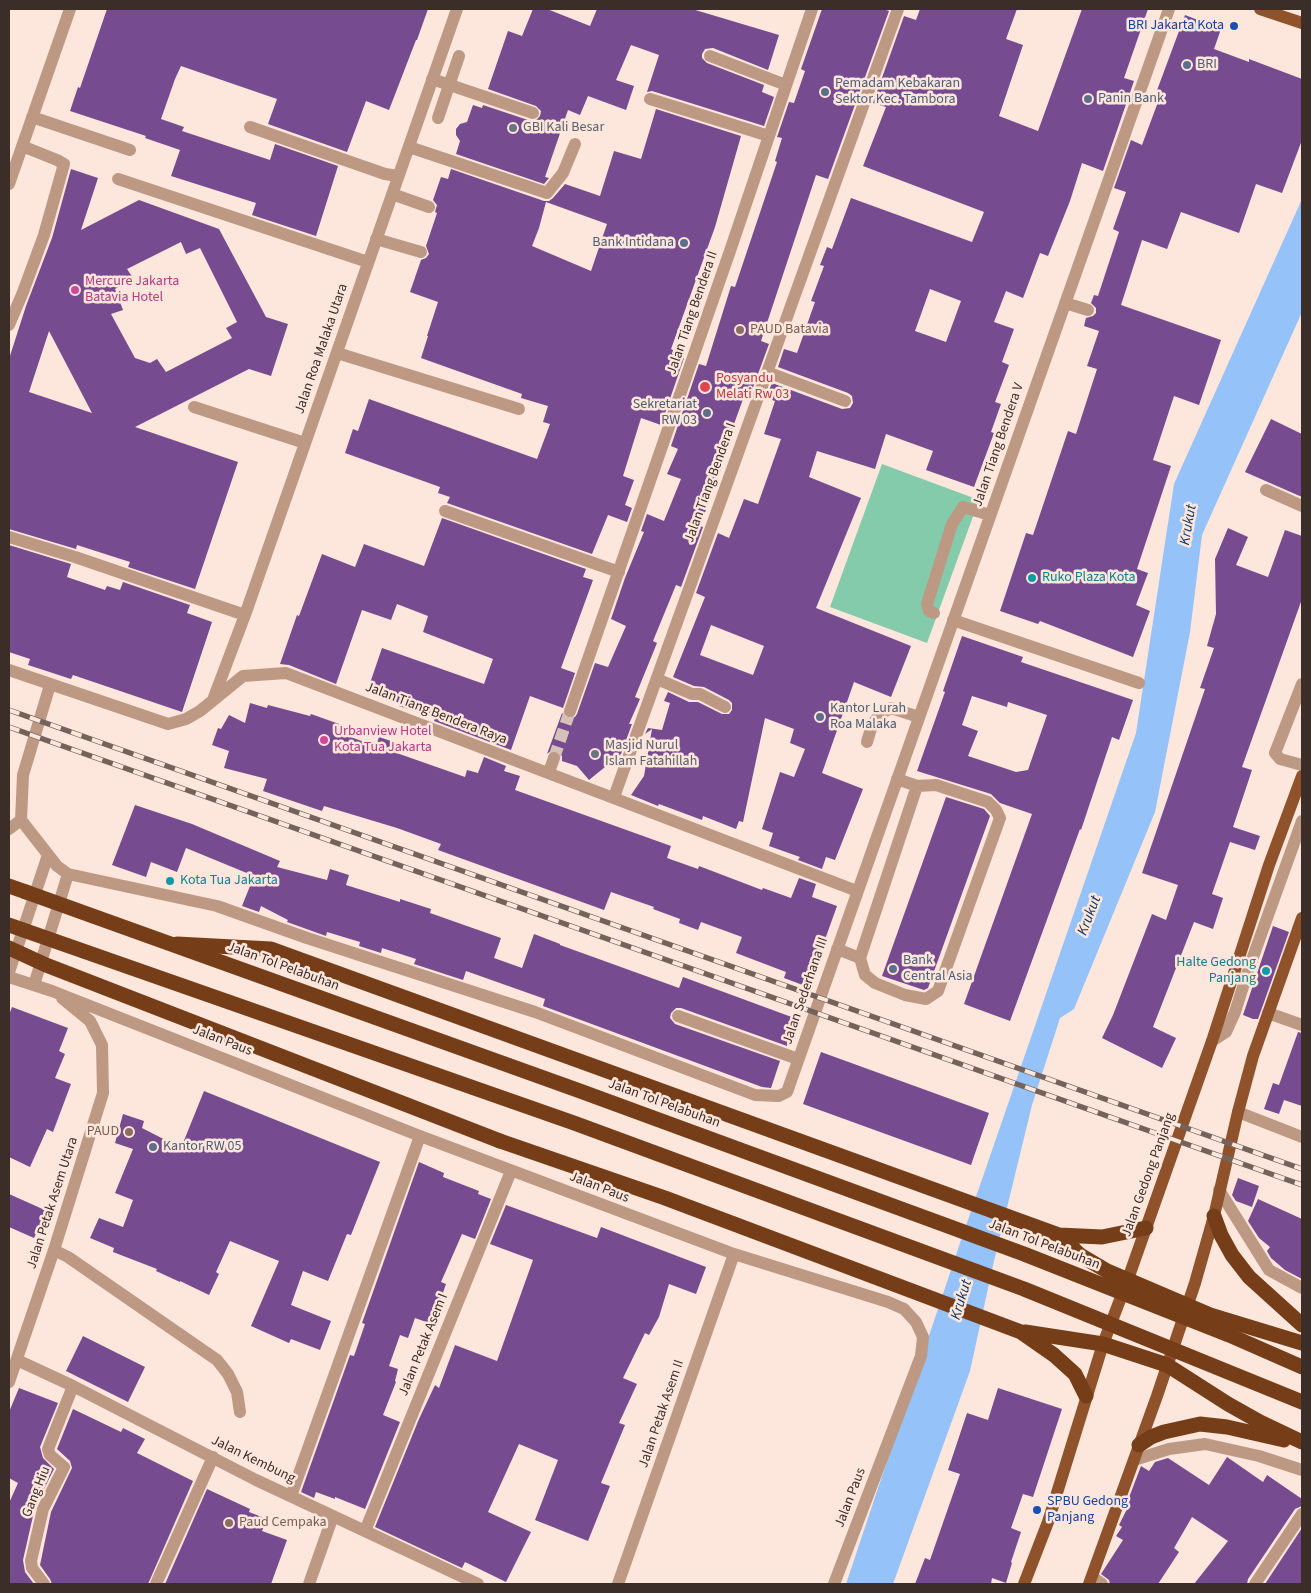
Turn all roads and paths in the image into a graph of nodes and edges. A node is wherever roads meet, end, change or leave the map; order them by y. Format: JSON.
{"nodes":[{"id":1,"x":70,"y":9,"type":"edge"},
{"id":2,"x":457,"y":9,"type":"edge"},
{"id":3,"x":812,"y":9,"type":"edge"},
{"id":4,"x":898,"y":9,"type":"edge"},
{"id":5,"x":1169,"y":9,"type":"edge"},
{"id":6,"x":1260,"y":9,"type":"edge"},
{"id":7,"x":1302,"y":23,"type":"edge"},
{"id":8,"x":459,"y":56,"type":"dead end"},
{"id":9,"x":710,"y":56,"type":"dead end"},
{"id":10,"x":432,"y":79,"type":"junction"},
{"id":11,"x":450,"y":85,"type":"junction"},
{"id":12,"x":786,"y":85,"type":"junction"},
{"id":13,"x":650,"y":99,"type":"dead end"},
{"id":14,"x":534,"y":113,"type":"dead end"},
{"id":15,"x":32,"y":117,"type":"junction"},
{"id":16,"x":438,"y":118,"type":"dead end"},
{"id":17,"x":250,"y":127,"type":"dead end"},
{"id":18,"x":769,"y":136,"type":"junction"},
{"id":19,"x":574,"y":144,"type":"dead end"},
{"id":20,"x":22,"y":146,"type":"junction"},
{"id":21,"x":409,"y":146,"type":"junction"},
{"id":22,"x":130,"y":150,"type":"dead end"},
{"id":23,"x":398,"y":176,"type":"junction"},
{"id":24,"x":118,"y":179,"type":"dead end"},
{"id":25,"x":9,"y":184,"type":"edge"},
{"id":26,"x":392,"y":194,"type":"junction"},
{"id":27,"x":429,"y":207,"type":"dead end"},
{"id":28,"x":376,"y":239,"type":"junction"},
{"id":29,"x":421,"y":252,"type":"dead end"},
{"id":30,"x":368,"y":262,"type":"junction"},
{"id":31,"x":1065,"y":303,"type":"junction"},
{"id":32,"x":1088,"y":310,"type":"dead end"},
{"id":33,"x":9,"y":325,"type":"edge"},
{"id":34,"x":337,"y":353,"type":"junction"},
{"id":35,"x":767,"y":372,"type":"junction"},
{"id":36,"x":845,"y":401,"type":"dead end"},
{"id":37,"x":194,"y":407,"type":"dead end"},
{"id":38,"x":519,"y":409,"type":"dead end"},
{"id":39,"x":305,"y":443,"type":"junction"},
{"id":40,"x":1266,"y":490,"type":"dead end"},
{"id":41,"x":1302,"y":506,"type":"edge"},
{"id":42,"x":445,"y":512,"type":"dead end"},
{"id":43,"x":990,"y":515,"type":"junction"},
{"id":44,"x":9,"y":538,"type":"edge"},
{"id":45,"x":619,"y":572,"type":"junction"},
{"id":46,"x":934,"y":613,"type":"dead end"},
{"id":47,"x":245,"y":615,"type":"junction"},
{"id":48,"x":953,"y":620,"type":"junction"},
{"id":49,"x":9,"y":670,"type":"edge"},
{"id":50,"x":657,"y":679,"type":"junction"},
{"id":51,"x":1139,"y":682,"type":"dead end"},
{"id":52,"x":1302,"y":684,"type":"edge"},
{"id":53,"x":50,"y":685,"type":"junction"},
{"id":54,"x":214,"y":698,"type":"junction"},
{"id":55,"x":725,"y":706,"type":"dead end"},
{"id":56,"x":570,"y":711,"type":"tunnel mouth"},
{"id":57,"x":918,"y":717,"type":"junction"},
{"id":58,"x":867,"y":742,"type":"dead end"},
{"id":59,"x":554,"y":758,"type":"tunnel mouth"},
{"id":60,"x":1302,"y":765,"type":"edge"},
{"id":61,"x":549,"y":772,"type":"junction"},
{"id":62,"x":1302,"y":776,"type":"edge"},
{"id":63,"x":897,"y":779,"type":"junction"},
{"id":64,"x":918,"y":786,"type":"junction"},
{"id":65,"x":614,"y":797,"type":"junction"},
{"id":66,"x":21,"y":820,"type":"junction"},
{"id":67,"x":1302,"y":821,"type":"edge"},
{"id":68,"x":9,"y":829,"type":"edge"},
{"id":69,"x":48,"y":855,"type":"junction"},
{"id":70,"x":68,"y":874,"type":"junction"},
{"id":71,"x":9,"y":886,"type":"edge"},
{"id":72,"x":857,"y":891,"type":"junction"},
{"id":73,"x":1301,"y":922,"type":"edge"},
{"id":74,"x":9,"y":926,"type":"edge"},
{"id":75,"x":171,"y":944,"type":"junction"},
{"id":76,"x":9,"y":948,"type":"edge"},
{"id":77,"x":837,"y":949,"type":"junction"},
{"id":78,"x":860,"y":958,"type":"junction"},
{"id":79,"x":9,"y":972,"type":"edge"},
{"id":80,"x":9,"y":978,"type":"edge"},
{"id":81,"x":34,"y":985,"type":"junction"},
{"id":82,"x":52,"y":991,"type":"junction"},
{"id":83,"x":1268,"y":1013,"type":"junction"},
{"id":84,"x":678,"y":1016,"type":"dead end"},
{"id":85,"x":1302,"y":1025,"type":"edge"},
{"id":86,"x":1212,"y":1041,"type":"junction"},
{"id":87,"x":798,"y":1059,"type":"junction"},
{"id":88,"x":1238,"y":1112,"type":"junction"},
{"id":89,"x":420,"y":1136,"type":"junction"},
{"id":90,"x":1302,"y":1137,"type":"edge"},
{"id":91,"x":511,"y":1171,"type":"junction"},
{"id":92,"x":1219,"y":1190,"type":"junction"},
{"id":93,"x":1214,"y":1216,"type":"junction"},
{"id":94,"x":1146,"y":1228,"type":"junction"},
{"id":95,"x":1053,"y":1233,"type":"junction"},
{"id":96,"x":54,"y":1250,"type":"junction"},
{"id":97,"x":734,"y":1254,"type":"junction"},
{"id":98,"x":1128,"y":1280,"type":"junction"},
{"id":99,"x":1302,"y":1288,"type":"edge"},
{"id":100,"x":1187,"y":1305,"type":"junction"},
{"id":101,"x":1302,"y":1325,"type":"edge"},
{"id":102,"x":1016,"y":1330,"type":"junction"},
{"id":103,"x":1302,"y":1343,"type":"edge"},
{"id":104,"x":1103,"y":1344,"type":"junction"},
{"id":105,"x":16,"y":1360,"type":"junction"},
{"id":106,"x":1167,"y":1365,"type":"junction"},
{"id":107,"x":1302,"y":1367,"type":"edge"},
{"id":108,"x":9,"y":1382,"type":"edge"},
{"id":109,"x":73,"y":1386,"type":"junction"},
{"id":110,"x":1086,"y":1396,"type":"junction"},
{"id":111,"x":1302,"y":1402,"type":"edge"},
{"id":112,"x":240,"y":1412,"type":"dead end"},
{"id":113,"x":1302,"y":1443,"type":"edge"},
{"id":114,"x":1139,"y":1445,"type":"junction"},
{"id":115,"x":213,"y":1457,"type":"junction"},
{"id":116,"x":1134,"y":1460,"type":"junction"},
{"id":117,"x":1302,"y":1470,"type":"edge"},
{"id":118,"x":291,"y":1496,"type":"junction"},
{"id":119,"x":1302,"y":1514,"type":"edge"},
{"id":120,"x":333,"y":1516,"type":"junction"},
{"id":121,"x":365,"y":1531,"type":"junction"},
{"id":122,"x":1094,"y":1582,"type":"edge"},
{"id":123,"x":44,"y":1584,"type":"edge"},
{"id":124,"x":156,"y":1584,"type":"edge"},
{"id":125,"x":309,"y":1584,"type":"edge"},
{"id":126,"x":478,"y":1584,"type":"edge"},
{"id":127,"x":618,"y":1584,"type":"edge"},
{"id":128,"x":834,"y":1584,"type":"edge"},
{"id":129,"x":1024,"y":1584,"type":"edge"},
{"id":130,"x":1255,"y":1584,"type":"edge"}],
"edges":[{"from":1,"to":15,"type":"street"},
{"from":2,"to":10,"type":"street","name":"Jalan Roa Malaka Utara"},
{"from":3,"to":12,"type":"street","name":"Jalan Tiang Bendera II"},
{"from":4,"to":35,"type":"street","name":"Jalan Tiang Bendera I"},
{"from":5,"to":31,"type":"street","name":"Jalan Tiang Bendera V"},
{"from":6,"to":7,"type":"main road"},
{"from":8,"to":11,"type":"street"},
{"from":9,"to":12,"type":"street"},
{"from":10,"to":11,"type":"street"},
{"from":10,"to":21,"type":"street","name":"Jalan Roa Malaka Utara"},
{"from":11,"to":14,"type":"street"},
{"from":11,"to":16,"type":"street"},
{"from":12,"to":18,"type":"street","name":"Jalan Tiang Bendera II"},
{"from":13,"to":18,"type":"street"},
{"from":15,"to":20,"type":"street"},
{"from":15,"to":22,"type":"street"},
{"from":17,"to":23,"type":"street"},
{"from":18,"to":45,"type":"street","name":"Jalan Tiang Bendera II"},
{"from":19,"to":21,"type":"street"},
{"from":20,"to":25,"type":"street"},
{"from":20,"to":33,"type":"street"},
{"from":21,"to":23,"type":"street","name":"Jalan Roa Malaka Utara"},
{"from":23,"to":26,"type":"street","name":"Jalan Roa Malaka Utara"},
{"from":24,"to":30,"type":"street"},
{"from":26,"to":27,"type":"street"},
{"from":26,"to":28,"type":"street","name":"Jalan Roa Malaka Utara"},
{"from":28,"to":29,"type":"street"},
{"from":28,"to":30,"type":"street","name":"Jalan Roa Malaka Utara"},
{"from":30,"to":34,"type":"street","name":"Jalan Roa Malaka Utara"},
{"from":31,"to":32,"type":"street"},
{"from":31,"to":43,"type":"street","name":"Jalan Tiang Bendera V"},
{"from":34,"to":38,"type":"street"},
{"from":34,"to":39,"type":"street","name":"Jalan Roa Malaka Utara"},
{"from":35,"to":36,"type":"street"},
{"from":35,"to":50,"type":"street","name":"Jalan Tiang Bendera I"},
{"from":37,"to":39,"type":"street"},
{"from":39,"to":47,"type":"street","name":"Jalan Roa Malaka Utara"},
{"from":40,"to":41,"type":"street"},
{"from":42,"to":45,"type":"street"},
{"from":43,"to":46,"type":"street"},
{"from":43,"to":48,"type":"street","name":"Jalan Tiang Bendera V"},
{"from":44,"to":47,"type":"street"},
{"from":45,"to":56,"type":"street","name":"Jalan Tiang Bendera II"},
{"from":47,"to":54,"type":"street","name":"Jalan Roa Malaka Utara"},
{"from":48,"to":51,"type":"street"},
{"from":48,"to":57,"type":"street","name":"Jalan Tiang Bendera V"},
{"from":49,"to":53,"type":"street","name":"Jalan Tiang Bendera Raya"},
{"from":50,"to":55,"type":"street"},
{"from":50,"to":65,"type":"street","name":"Jalan Tiang Bendera I"},
{"from":52,"to":60,"type":"street"},
{"from":53,"to":54,"type":"street","name":"Jalan Tiang Bendera Raya"},
{"from":53,"to":66,"type":"street"},
{"from":54,"to":61,"type":"street","name":"Jalan Tiang Bendera Raya"},
{"from":57,"to":58,"type":"street"},
{"from":57,"to":63,"type":"street","name":"Jalan Tiang Bendera V"},
{"from":59,"to":61,"type":"street"},
{"from":61,"to":65,"type":"street","name":"Jalan Tiang Bendera Raya"},
{"from":62,"to":86,"type":"main road","name":"Jalan Gedong Panjang"},
{"from":63,"to":64,"type":"street"},
{"from":63,"to":72,"type":"street","name":"Jalan Tiang Bendera V"},
{"from":64,"to":78,"type":"street"},
{"from":64,"to":78,"type":"street"},
{"from":65,"to":72,"type":"street","name":"Jalan Tiang Bendera Raya"},
{"from":66,"to":68,"type":"street"},
{"from":66,"to":69,"type":"street"},
{"from":67,"to":86,"type":"street"},
{"from":69,"to":70,"type":"street"},
{"from":69,"to":79,"type":"street"},
{"from":70,"to":81,"type":"street"},
{"from":70,"to":87,"type":"street","name":"Jalan Sederhana III"},
{"from":71,"to":75,"type":"highway","name":"Jalan Tol Pelabuhan","bridge":true},
{"from":72,"to":77,"type":"street","name":"Jalan Sederhana III"},
{"from":73,"to":83,"type":"main road"},
{"from":74,"to":111,"type":"highway","bridge":true},
{"from":75,"to":95,"type":"highway","bridge":true},
{"from":75,"to":107,"type":"highway","name":"Jalan Tol Pelabuhan","bridge":true},
{"from":76,"to":102,"type":"highway","bridge":true},
{"from":77,"to":78,"type":"street"},
{"from":77,"to":87,"type":"street","name":"Jalan Sederhana III"},
{"from":80,"to":81,"type":"street","name":"Jalan Paus"},
{"from":81,"to":82,"type":"street","name":"Jalan Paus"},
{"from":82,"to":89,"type":"street","name":"Jalan Paus"},
{"from":82,"to":96,"type":"street","name":"Jalan Petak Asem Utara"},
{"from":83,"to":85,"type":"street"},
{"from":83,"to":88,"type":"main road"},
{"from":84,"to":87,"type":"street"},
{"from":86,"to":94,"type":"main road","name":"Jalan Gedong Panjang"},
{"from":88,"to":90,"type":"street"},
{"from":88,"to":92,"type":"main road"},
{"from":89,"to":91,"type":"street","name":"Jalan Paus"},
{"from":89,"to":118,"type":"street"},
{"from":91,"to":97,"type":"street","name":"Jalan Paus"},
{"from":91,"to":121,"type":"street","name":"Jalan Petak Asem I"},
{"from":92,"to":93,"type":"main road"},
{"from":92,"to":99,"type":"street"},
{"from":93,"to":100,"type":"main road"},
{"from":93,"to":101,"type":"highway"},
{"from":94,"to":95,"type":"highway"},
{"from":94,"to":98,"type":"main road","name":"Jalan Gedong Panjang"},
{"from":95,"to":98,"type":"highway"},
{"from":96,"to":105,"type":"street","name":"Jalan Petak Asem Utara"},
{"from":96,"to":112,"type":"street"},
{"from":97,"to":127,"type":"street","name":"Jalan Petak Asem II"},
{"from":97,"to":128,"type":"street","name":"Jalan Paus"},
{"from":98,"to":100,"type":"highway"},
{"from":98,"to":104,"type":"main road","name":"Jalan Gedong Panjang"},
{"from":100,"to":103,"type":"highway"},
{"from":100,"to":106,"type":"main road"},
{"from":102,"to":104,"type":"highway"},
{"from":102,"to":110,"type":"highway"},
{"from":104,"to":106,"type":"highway"},
{"from":104,"to":110,"type":"main road","name":"Jalan Gedong Panjang"},
{"from":105,"to":108,"type":"street","name":"Jalan Petak Asem Utara"},
{"from":105,"to":109,"type":"street","name":"Jalan Kembung"},
{"from":106,"to":113,"type":"highway"},
{"from":106,"to":114,"type":"main road"},
{"from":109,"to":115,"type":"street","name":"Jalan Kembung"},
{"from":109,"to":123,"type":"street","name":"Gang Hiu"},
{"from":110,"to":129,"type":"main road","name":"Jalan Gedong Panjang"},
{"from":113,"to":114,"type":"highway"},
{"from":114,"to":116,"type":"main road"},
{"from":115,"to":118,"type":"street","name":"Jalan Kembung"},
{"from":115,"to":124,"type":"street"},
{"from":116,"to":117,"type":"street"},
{"from":116,"to":122,"type":"main road"},
{"from":118,"to":120,"type":"street","name":"Jalan Kembung"},
{"from":119,"to":130,"type":"street"},
{"from":120,"to":121,"type":"street","name":"Jalan Kembung"},
{"from":120,"to":125,"type":"street"},
{"from":121,"to":126,"type":"street","name":"Jalan Kembung"}]}
